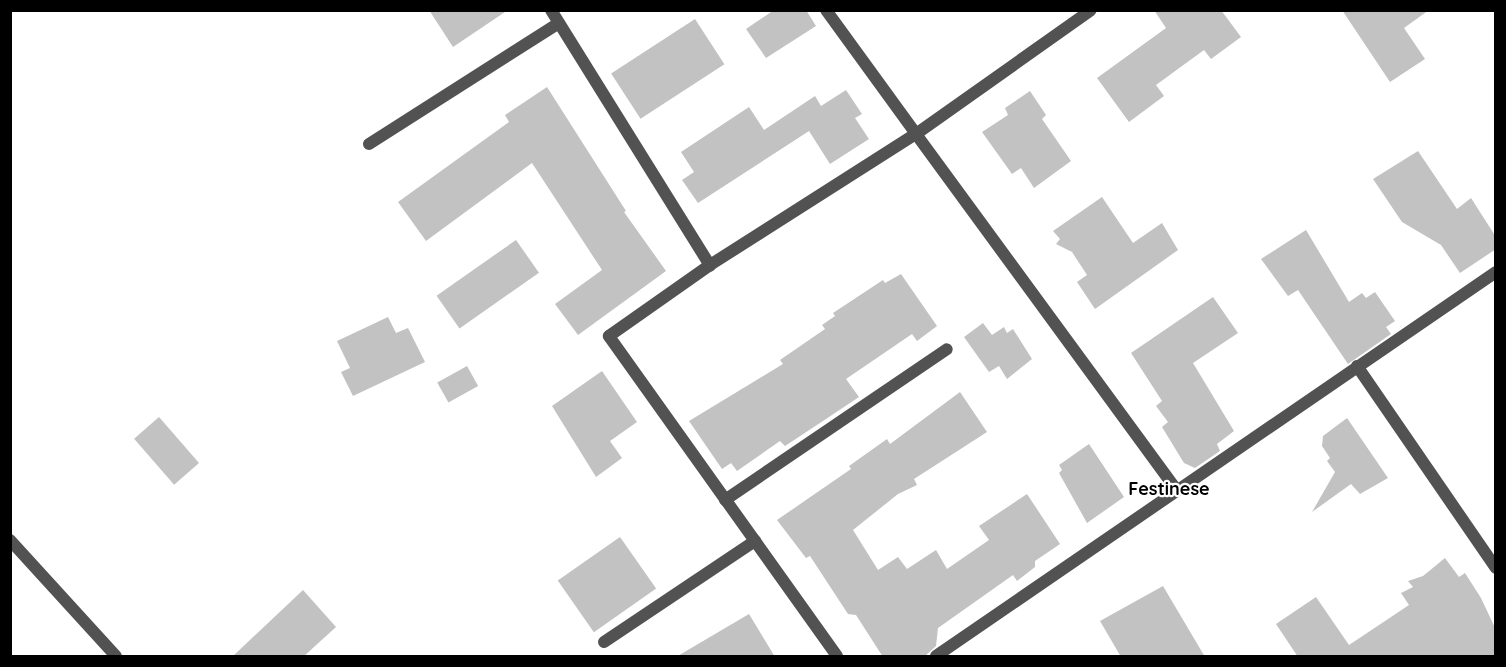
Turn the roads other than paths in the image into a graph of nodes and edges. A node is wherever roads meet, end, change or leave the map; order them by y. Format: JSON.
{"nodes":[{"id":1,"x":551,"y":10,"type":"edge"},
{"id":2,"x":826,"y":10,"type":"edge"},
{"id":3,"x":1091,"y":10,"type":"edge"},
{"id":4,"x":559,"y":23,"type":"junction"},
{"id":5,"x":916,"y":134,"type":"junction"},
{"id":6,"x":369,"y":144,"type":"dead end"},
{"id":7,"x":710,"y":265,"type":"junction"},
{"id":8,"x":1496,"y":272,"type":"edge"},
{"id":9,"x":947,"y":349,"type":"dead end"},
{"id":10,"x":1357,"y":366,"type":"junction"},
{"id":11,"x":1177,"y":490,"type":"junction"},
{"id":12,"x":725,"y":500,"type":"junction"},
{"id":13,"x":10,"y":540,"type":"edge"},
{"id":14,"x":755,"y":541,"type":"junction"},
{"id":15,"x":1496,"y":568,"type":"edge"},
{"id":16,"x":604,"y":642,"type":"dead end"},
{"id":17,"x":116,"y":657,"type":"edge"},
{"id":18,"x":837,"y":657,"type":"edge"},
{"id":19,"x":936,"y":657,"type":"edge"}],
"edges":[{"from":1,"to":4,"type":"street"},
{"from":2,"to":5,"type":"street"},
{"from":3,"to":5,"type":"street"},
{"from":4,"to":6,"type":"street"},
{"from":4,"to":7,"type":"street"},
{"from":5,"to":7,"type":"street"},
{"from":5,"to":11,"type":"street"},
{"from":7,"to":12,"type":"street"},
{"from":8,"to":10,"type":"street"},
{"from":9,"to":12,"type":"street"},
{"from":10,"to":11,"type":"street"},
{"from":10,"to":15,"type":"street"},
{"from":11,"to":19,"type":"street"},
{"from":12,"to":14,"type":"street"},
{"from":13,"to":17,"type":"street"},
{"from":14,"to":16,"type":"street"},
{"from":14,"to":18,"type":"street"}]}
